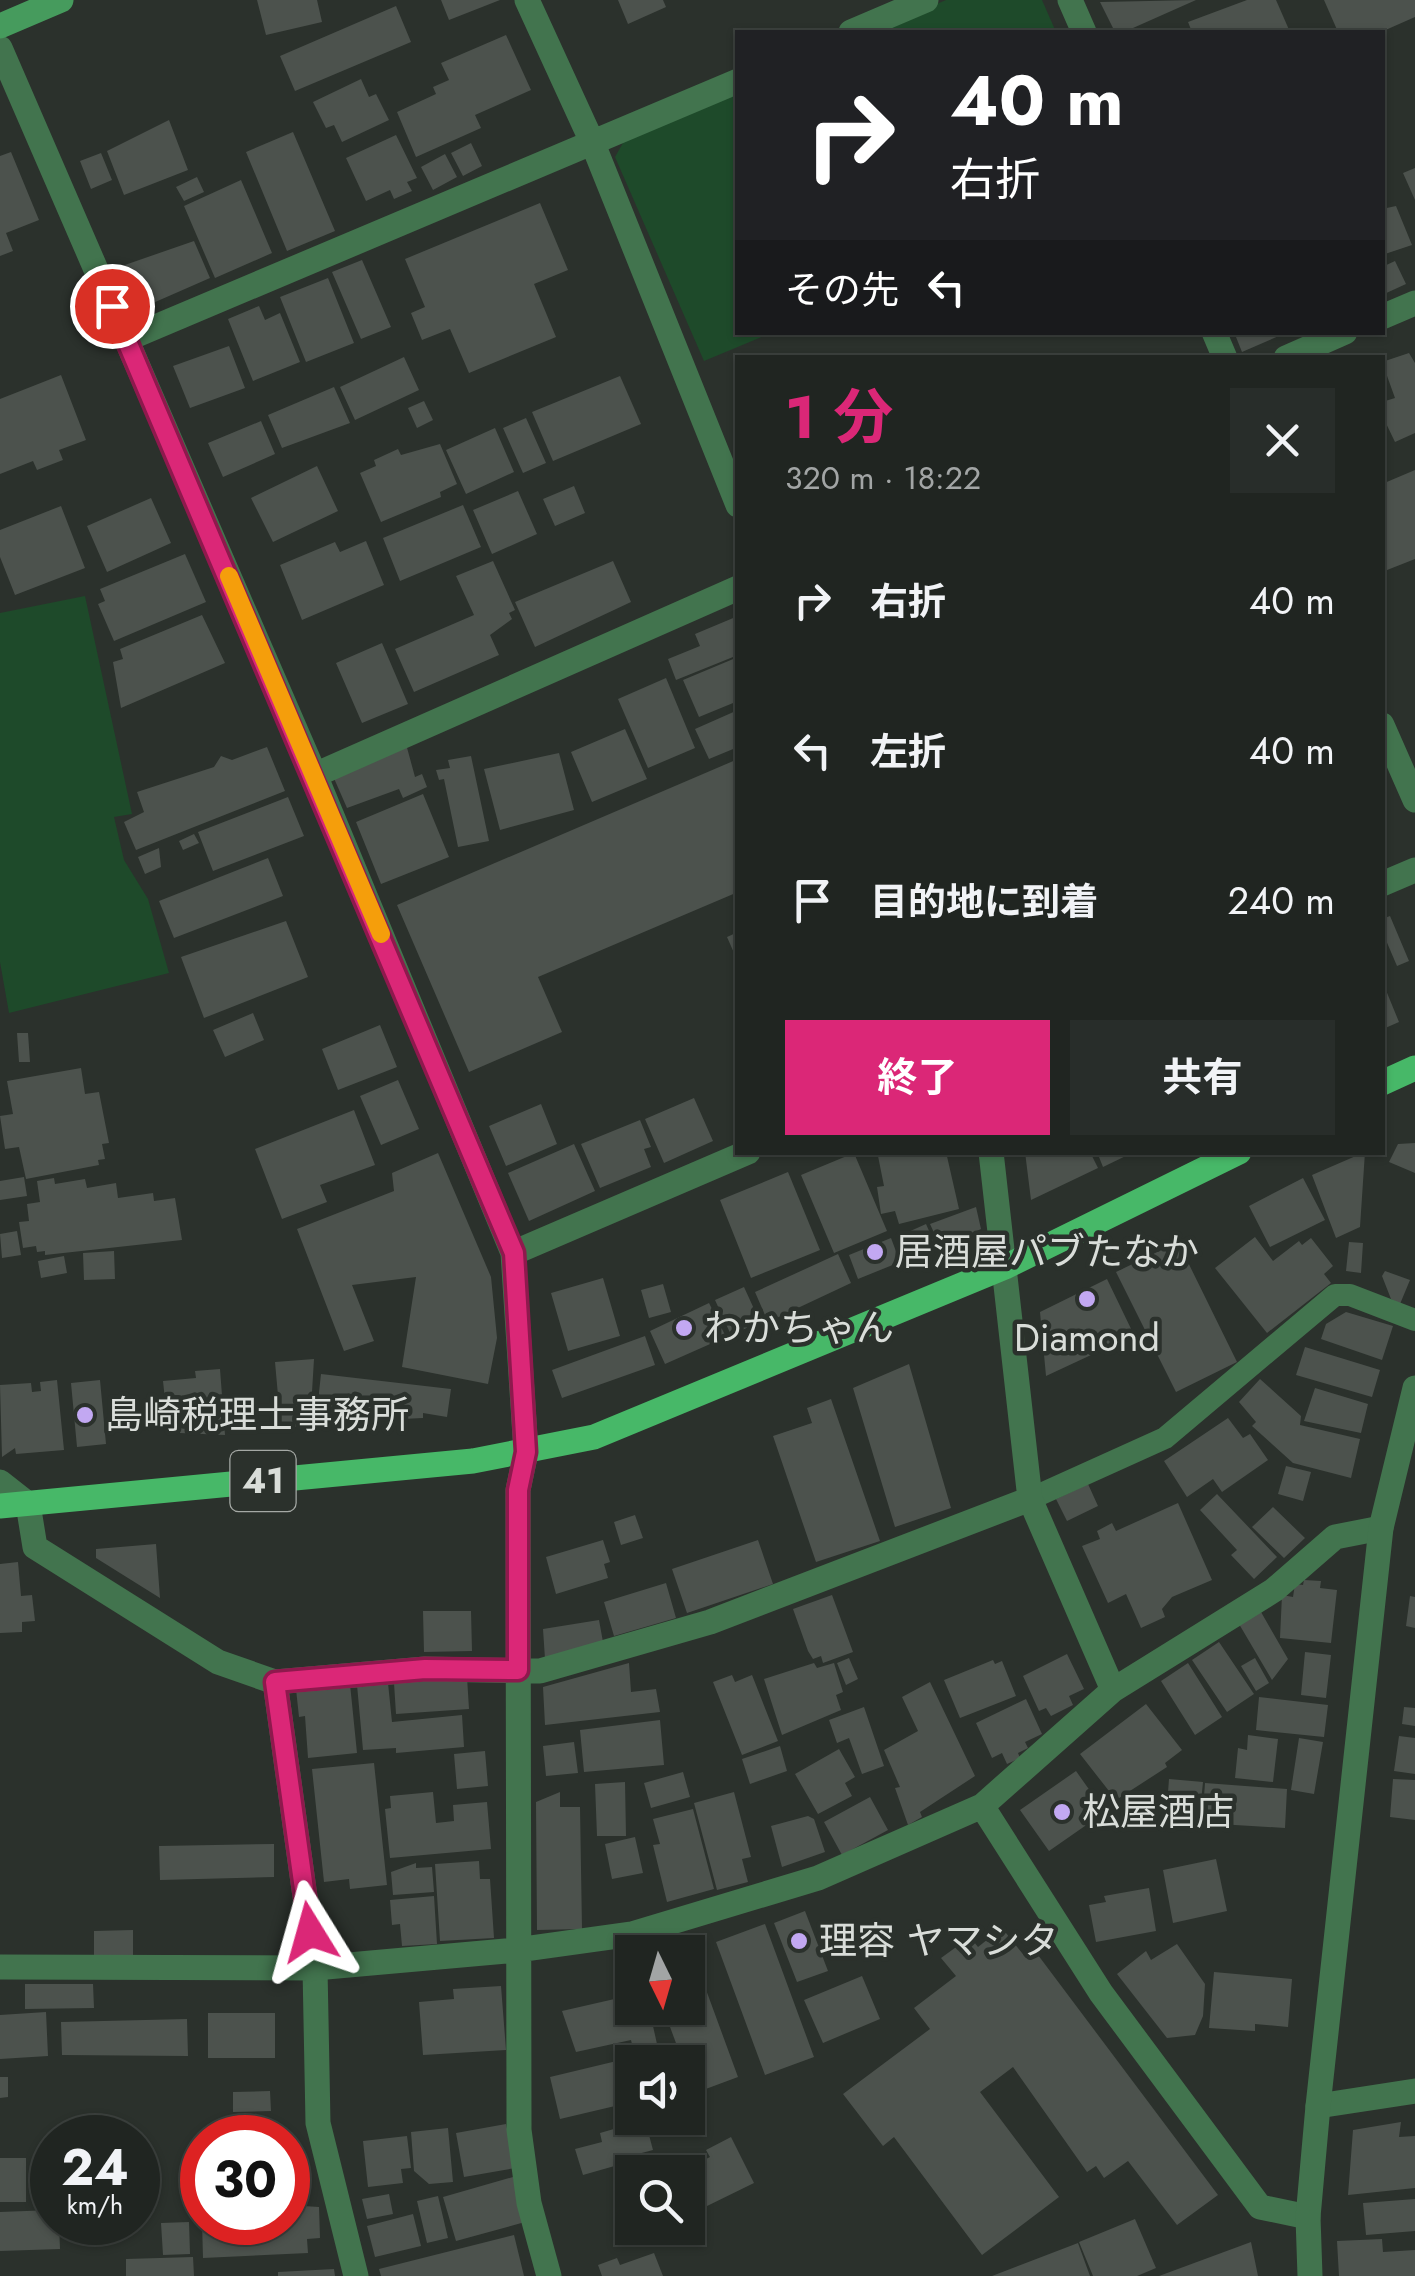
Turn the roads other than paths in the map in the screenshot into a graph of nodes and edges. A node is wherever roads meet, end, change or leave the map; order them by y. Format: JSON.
{"nodes":[{"id":1,"x":61,"y":0,"type":"edge"},
{"id":2,"x":527,"y":0,"type":"edge"},
{"id":3,"x":926,"y":0,"type":"edge"},
{"id":4,"x":1070,"y":0,"type":"edge"},
{"id":5,"x":0,"y":26,"type":"edge"},
{"id":6,"x":856,"y":30,"type":"edge"},
{"id":7,"x":1083,"y":30,"type":"edge"},
{"id":8,"x":0,"y":48,"type":"edge"},
{"id":9,"x":735,"y":83,"type":"edge"},
{"id":10,"x":593,"y":144,"type":"junction"},
{"id":11,"x":1415,"y":303,"type":"edge"},
{"id":12,"x":1385,"y":316,"type":"edge"},
{"id":13,"x":1338,"y":335,"type":"edge"},
{"id":14,"x":127,"y":339,"type":"junction"},
{"id":15,"x":1293,"y":355,"type":"edge"},
{"id":16,"x":735,"y":497,"type":"edge"},
{"id":17,"x":735,"y":589,"type":"edge"},
{"id":18,"x":1385,"y":731,"type":"edge"},
{"id":19,"x":315,"y":775,"type":"junction"},
{"id":20,"x":1415,"y":800,"type":"edge"},
{"id":21,"x":1415,"y":870,"type":"edge"},
{"id":22,"x":1385,"y":883,"type":"edge"},
{"id":23,"x":1415,"y":1068,"type":"edge"},
{"id":24,"x":1385,"y":1083,"type":"edge"},
{"id":25,"x":741,"y":1155,"type":"edge"},
{"id":26,"x":992,"y":1155,"type":"edge"},
{"id":27,"x":1234,"y":1155,"type":"edge"},
{"id":28,"x":514,"y":1253,"type":"junction"},
{"id":29,"x":1005,"y":1267,"type":"junction"},
{"id":30,"x":1415,"y":1320,"type":"edge"},
{"id":31,"x":1415,"y":1388,"type":"edge"},
{"id":32,"x":526,"y":1452,"type":"junction"},
{"id":33,"x":0,"y":1482,"type":"edge"},
{"id":34,"x":1030,"y":1499,"type":"junction"},
{"id":35,"x":28,"y":1504,"type":"junction"},
{"id":36,"x":0,"y":1506,"type":"edge"},
{"id":37,"x":1381,"y":1528,"type":"junction"},
{"id":38,"x":518,"y":1670,"type":"junction"},
{"id":39,"x":275,"y":1682,"type":"junction"},
{"id":40,"x":1113,"y":1690,"type":"junction"},
{"id":41,"x":982,"y":1806,"type":"junction"},
{"id":42,"x":517,"y":1950,"type":"junction"},
{"id":43,"x":0,"y":1967,"type":"edge"},
{"id":44,"x":315,"y":1968,"type":"junction"},
{"id":45,"x":1415,"y":2090,"type":"edge"},
{"id":46,"x":1318,"y":2106,"type":"junction"},
{"id":47,"x":1308,"y":2216,"type":"junction"},
{"id":48,"x":356,"y":2276,"type":"edge"},
{"id":49,"x":549,"y":2276,"type":"edge"},
{"id":50,"x":1310,"y":2276,"type":"edge"}],
"edges":[{"from":1,"to":5,"type":"main road"},
{"from":2,"to":10,"type":"street"},
{"from":3,"to":6,"type":"street"},
{"from":4,"to":7,"type":"street"},
{"from":8,"to":14,"type":"street"},
{"from":9,"to":10,"type":"street"},
{"from":10,"to":14,"type":"street"},
{"from":10,"to":16,"type":"street"},
{"from":11,"to":12,"type":"street"},
{"from":13,"to":15,"type":"street"},
{"from":14,"to":19,"type":"street"},
{"from":17,"to":19,"type":"street"},
{"from":18,"to":20,"type":"street"},
{"from":19,"to":28,"type":"street"},
{"from":21,"to":22,"type":"street"},
{"from":23,"to":24,"type":"main road"},
{"from":25,"to":28,"type":"street"},
{"from":26,"to":29,"type":"street"},
{"from":27,"to":29,"type":"main road","number":"41"},
{"from":28,"to":32,"type":"street"},
{"from":29,"to":32,"type":"main road","number":"41"},
{"from":29,"to":34,"type":"street"},
{"from":30,"to":34,"type":"lane"},
{"from":31,"to":37,"type":"street"},
{"from":32,"to":35,"type":"main road","number":"41"},
{"from":32,"to":38,"type":"street"},
{"from":33,"to":35,"type":"street"},
{"from":34,"to":38,"type":"street"},
{"from":34,"to":40,"type":"street"},
{"from":35,"to":36,"type":"main road","number":"41"},
{"from":35,"to":39,"type":"street"},
{"from":37,"to":40,"type":"street"},
{"from":37,"to":46,"type":"street"},
{"from":38,"to":39,"type":"street"},
{"from":38,"to":42,"type":"street"},
{"from":39,"to":44,"type":"street"},
{"from":40,"to":41,"type":"street"},
{"from":41,"to":42,"type":"street"},
{"from":41,"to":47,"type":"street"},
{"from":42,"to":44,"type":"street"},
{"from":42,"to":49,"type":"street"},
{"from":43,"to":44,"type":"street"},
{"from":44,"to":48,"type":"street"},
{"from":45,"to":46,"type":"street"},
{"from":46,"to":47,"type":"street"},
{"from":47,"to":50,"type":"street"}]}
